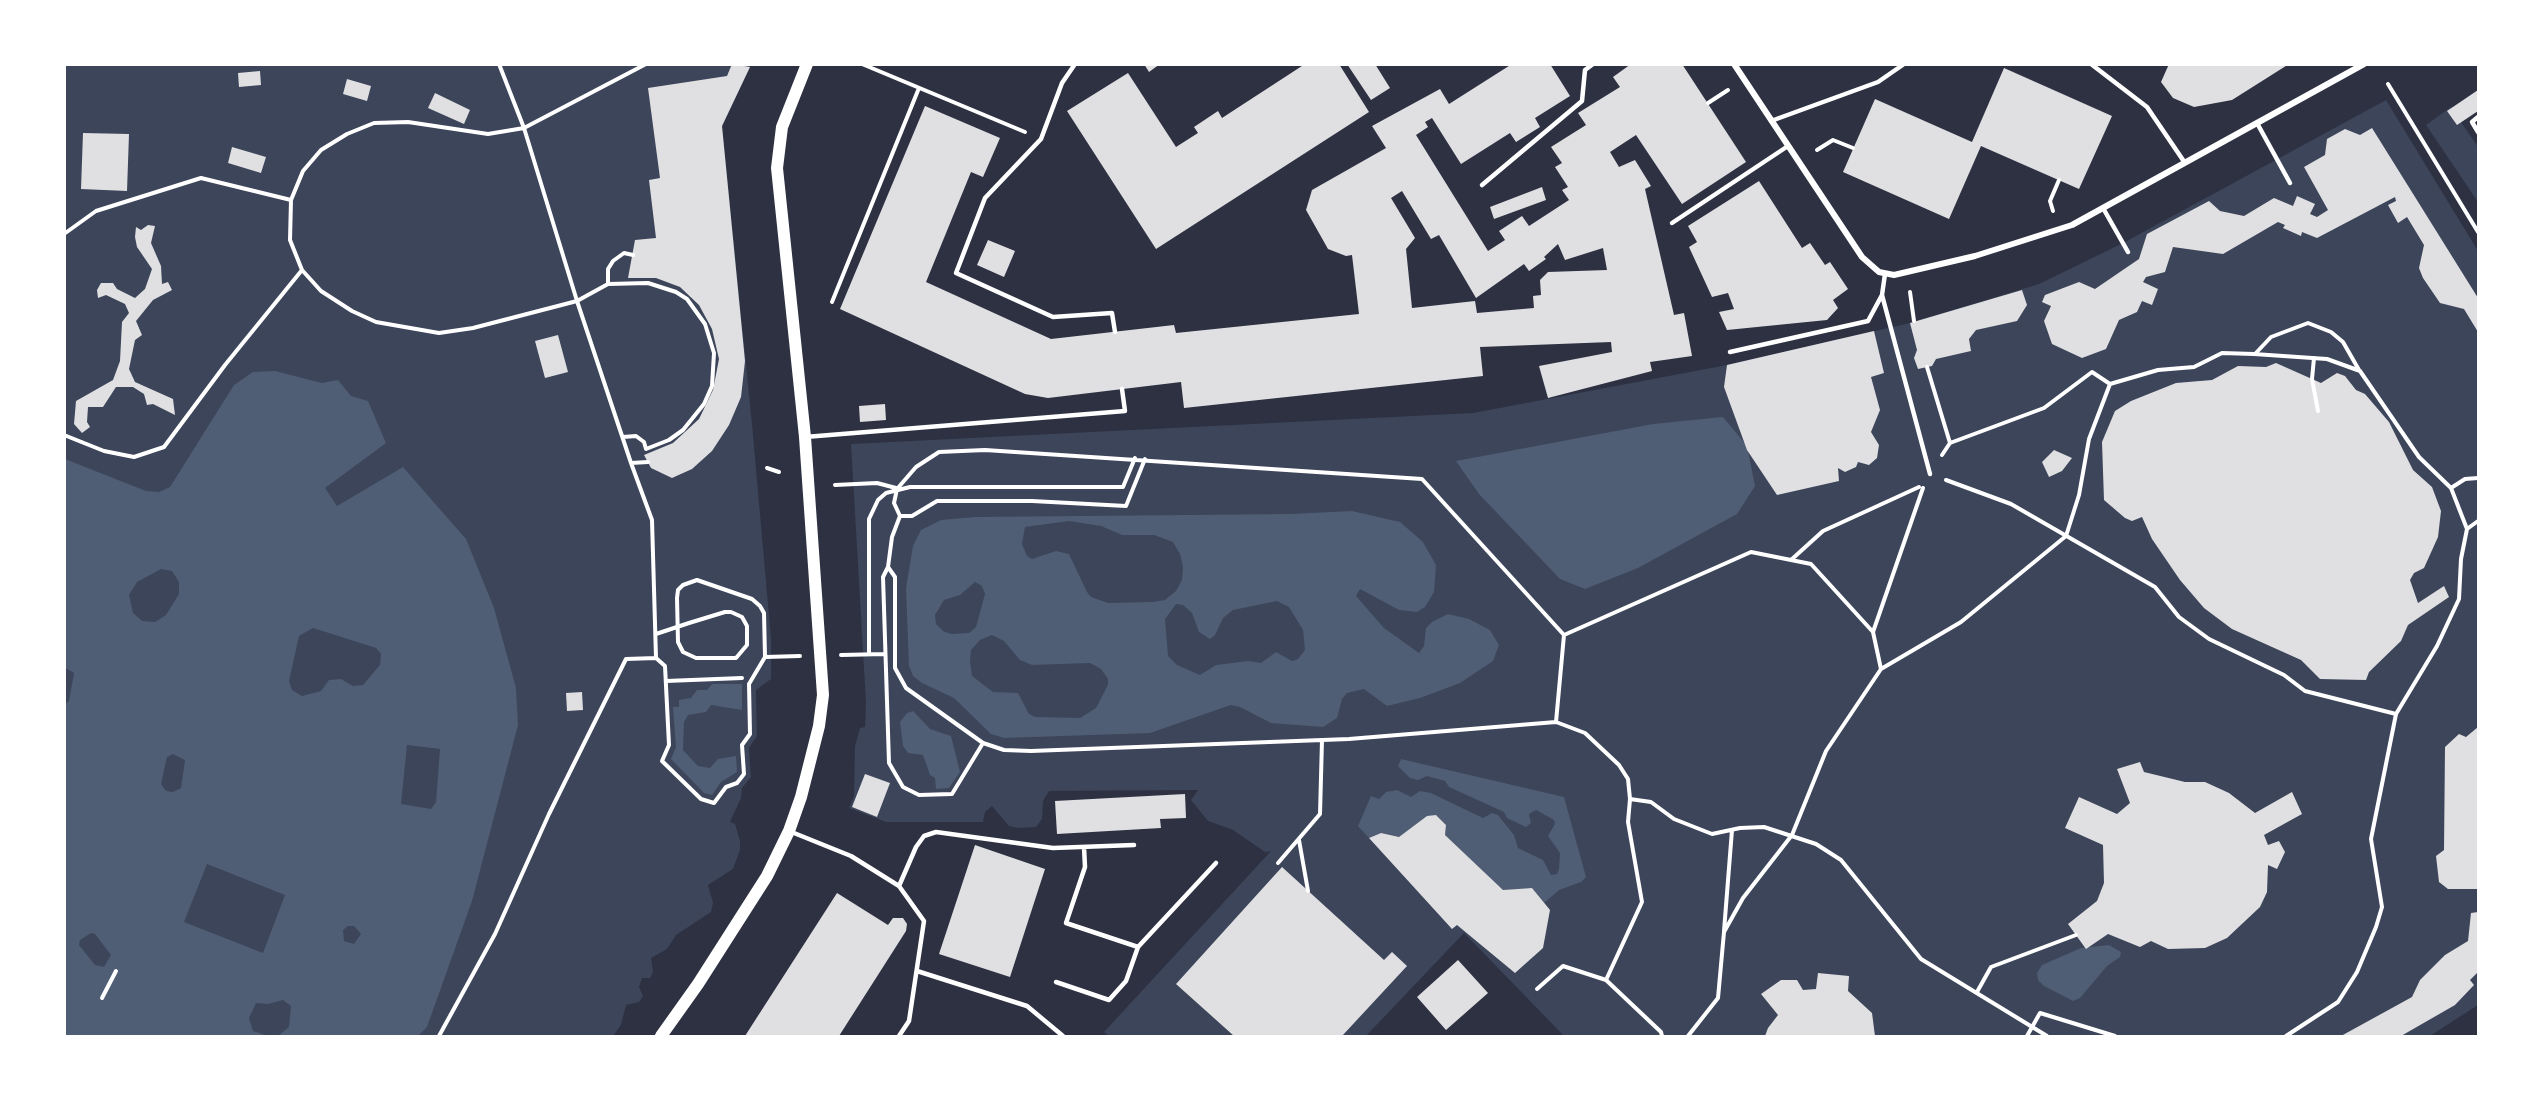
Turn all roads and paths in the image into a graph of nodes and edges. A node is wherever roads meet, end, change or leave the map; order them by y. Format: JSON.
{"nodes":[{"id":1,"x":500,"y":64,"type":"edge"},
{"id":2,"x":646,"y":64,"type":"edge"},
{"id":3,"x":807,"y":64,"type":"edge"},
{"id":4,"x":862,"y":64,"type":"edge"},
{"id":5,"x":1075,"y":64,"type":"edge"},
{"id":6,"x":1593,"y":64,"type":"edge"},
{"id":7,"x":1734,"y":64,"type":"edge"},
{"id":8,"x":1904,"y":64,"type":"edge"},
{"id":9,"x":2091,"y":64,"type":"edge"},
{"id":10,"x":2364,"y":64,"type":"edge"},
{"id":11,"x":2388,"y":84,"type":"dead end"},
{"id":12,"x":920,"y":88,"type":"junction"},
{"id":13,"x":1728,"y":90,"type":"dead end"},
{"id":14,"x":1708,"y":104,"type":"dead end"},
{"id":15,"x":2478,"y":117,"type":"edge"},
{"id":16,"x":1771,"y":121,"type":"junction"},
{"id":17,"x":2257,"y":123,"type":"junction"},
{"id":18,"x":524,"y":128,"type":"junction"},
{"id":19,"x":2478,"y":132,"type":"edge"},
{"id":20,"x":1041,"y":139,"type":"junction"},
{"id":21,"x":1788,"y":146,"type":"junction"},
{"id":22,"x":1853,"y":148,"type":"dead end"},
{"id":23,"x":1817,"y":150,"type":"dead end"},
{"id":24,"x":2185,"y":163,"type":"junction"},
{"id":25,"x":2059,"y":180,"type":"dead end"},
{"id":26,"x":2290,"y":183,"type":"dead end"},
{"id":27,"x":1482,"y":185,"type":"dead end"},
{"id":28,"x":291,"y":200,"type":"junction"},
{"id":29,"x":2103,"y":207,"type":"junction"},
{"id":30,"x":2053,"y":212,"type":"dead end"},
{"id":31,"x":1672,"y":223,"type":"dead end"},
{"id":32,"x":2478,"y":232,"type":"edge"},
{"id":33,"x":64,"y":234,"type":"edge"},
{"id":34,"x":2127,"y":252,"type":"dead end"},
{"id":35,"x":633,"y":255,"type":"dead end"},
{"id":36,"x":302,"y":270,"type":"junction"},
{"id":37,"x":1885,"y":274,"type":"junction"},
{"id":38,"x":608,"y":284,"type":"junction"},
{"id":39,"x":1910,"y":292,"type":"dead end"},
{"id":40,"x":1882,"y":296,"type":"junction"},
{"id":41,"x":577,"y":301,"type":"junction"},
{"id":42,"x":832,"y":302,"type":"dead end"},
{"id":43,"x":1914,"y":321,"type":"dead end"},
{"id":44,"x":1115,"y":332,"type":"dead end"},
{"id":45,"x":1730,"y":352,"type":"dead end"},
{"id":46,"x":2254,"y":354,"type":"junction"},
{"id":47,"x":2314,"y":358,"type":"junction"},
{"id":48,"x":1927,"y":367,"type":"dead end"},
{"id":49,"x":2360,"y":371,"type":"junction"},
{"id":50,"x":2110,"y":384,"type":"junction"},
{"id":51,"x":1122,"y":389,"type":"dead end"},
{"id":52,"x":2318,"y":411,"type":"dead end"},
{"id":53,"x":64,"y":435,"type":"edge"},
{"id":54,"x":805,"y":436,"type":"junction"},
{"id":55,"x":623,"y":437,"type":"junction"},
{"id":56,"x":1950,"y":443,"type":"junction"},
{"id":57,"x":1135,"y":458,"type":"junction"},
{"id":58,"x":1145,"y":459,"type":"junction"},
{"id":59,"x":648,"y":462,"type":"dead end"},
{"id":60,"x":631,"y":463,"type":"junction"},
{"id":61,"x":767,"y":468,"type":"dead end"},
{"id":62,"x":779,"y":472,"type":"dead end"},
{"id":63,"x":1930,"y":474,"type":"junction"},
{"id":64,"x":2478,"y":477,"type":"edge"},
{"id":65,"x":836,"y":485,"type":"dead end"},
{"id":66,"x":2451,"y":488,"type":"junction"},
{"id":67,"x":897,"y":489,"type":"junction"},
{"id":68,"x":900,"y":516,"type":"junction"},
{"id":69,"x":2478,"y":522,"type":"edge"},
{"id":70,"x":2467,"y":529,"type":"junction"},
{"id":71,"x":2066,"y":537,"type":"junction"},
{"id":72,"x":1791,"y":560,"type":"junction"},
{"id":73,"x":888,"y":567,"type":"junction"},
{"id":74,"x":1873,"y":632,"type":"junction"},
{"id":75,"x":656,"y":634,"type":"junction"},
{"id":76,"x":1564,"y":635,"type":"junction"},
{"id":77,"x":869,"y":654,"type":"dead end"},
{"id":78,"x":656,"y":658,"type":"junction"},
{"id":79,"x":1881,"y":669,"type":"junction"},
{"id":80,"x":742,"y":678,"type":"dead end"},
{"id":81,"x":666,"y":681,"type":"junction"},
{"id":82,"x":2396,"y":714,"type":"junction"},
{"id":83,"x":1556,"y":722,"type":"junction"},
{"id":84,"x":1322,"y":740,"type":"junction"},
{"id":85,"x":983,"y":743,"type":"junction"},
{"id":86,"x":1630,"y":799,"type":"junction"},
{"id":87,"x":1732,"y":830,"type":"junction"},
{"id":88,"x":789,"y":831,"type":"junction"},
{"id":89,"x":1792,"y":836,"type":"junction"},
{"id":90,"x":1299,"y":839,"type":"junction"},
{"id":91,"x":1134,"y":845,"type":"dead end"},
{"id":92,"x":1084,"y":847,"type":"junction"},
{"id":93,"x":1216,"y":863,"type":"dead end"},
{"id":94,"x":1278,"y":863,"type":"dead end"},
{"id":95,"x":898,"y":886,"type":"junction"},
{"id":96,"x":1308,"y":891,"type":"dead end"},
{"id":97,"x":1724,"y":932,"type":"junction"},
{"id":98,"x":2076,"y":935,"type":"dead end"},
{"id":99,"x":1138,"y":947,"type":"junction"},
{"id":100,"x":116,"y":971,"type":"dead end"},
{"id":101,"x":917,"y":971,"type":"junction"},
{"id":102,"x":1606,"y":980,"type":"junction"},
{"id":103,"x":1056,"y":982,"type":"dead end"},
{"id":104,"x":1538,"y":989,"type":"dead end"},
{"id":105,"x":1977,"y":992,"type":"junction"},
{"id":106,"x":102,"y":998,"type":"dead end"},
{"id":107,"x":2032,"y":1026,"type":"junction"},
{"id":108,"x":439,"y":1036,"type":"edge"},
{"id":109,"x":661,"y":1036,"type":"edge"},
{"id":110,"x":899,"y":1036,"type":"edge"},
{"id":111,"x":1063,"y":1036,"type":"edge"},
{"id":112,"x":1662,"y":1036,"type":"edge"},
{"id":113,"x":1688,"y":1036,"type":"edge"},
{"id":114,"x":2026,"y":1036,"type":"edge"},
{"id":115,"x":2047,"y":1036,"type":"edge"},
{"id":116,"x":2115,"y":1036,"type":"edge"},
{"id":117,"x":2286,"y":1036,"type":"edge"}],
"edges":[{"from":1,"to":18,"type":"path"},
{"from":2,"to":18,"type":"path"},
{"from":3,"to":54,"type":"main road"},
{"from":4,"to":12,"type":"path"},
{"from":5,"to":20,"type":"lane"},
{"from":6,"to":27,"type":"lane"},
{"from":7,"to":16,"type":"street"},
{"from":8,"to":16,"type":"lane"},
{"from":9,"to":24,"type":"lane"},
{"from":10,"to":17,"type":"street"},
{"from":11,"to":32,"type":"path"},
{"from":12,"to":20,"type":"path"},
{"from":12,"to":42,"type":"path"},
{"from":13,"to":14,"type":"path"},
{"from":15,"to":19,"type":"lane"},
{"from":16,"to":21,"type":"street"},
{"from":17,"to":24,"type":"street"},
{"from":17,"to":26,"type":"lane"},
{"from":18,"to":28,"type":"path"},
{"from":18,"to":41,"type":"path"},
{"from":20,"to":44,"type":"lane"},
{"from":21,"to":31,"type":"lane"},
{"from":21,"to":37,"type":"street"},
{"from":22,"to":23,"type":"path"},
{"from":24,"to":29,"type":"street"},
{"from":25,"to":30,"type":"path"},
{"from":28,"to":33,"type":"path"},
{"from":28,"to":36,"type":"path"},
{"from":29,"to":34,"type":"lane"},
{"from":29,"to":37,"type":"street"},
{"from":35,"to":38,"type":"path"},
{"from":36,"to":41,"type":"path"},
{"from":36,"to":53,"type":"path"},
{"from":37,"to":40,"type":"lane"},
{"from":38,"to":41,"type":"path"},
{"from":38,"to":55,"type":"path"},
{"from":39,"to":43,"type":"path"},
{"from":40,"to":45,"type":"lane"},
{"from":40,"to":63,"type":"lane"},
{"from":41,"to":55,"type":"path"},
{"from":46,"to":47,"type":"path"},
{"from":46,"to":49,"type":"path"},
{"from":46,"to":50,"type":"path"},
{"from":47,"to":49,"type":"path"},
{"from":47,"to":52,"type":"path"},
{"from":48,"to":56,"type":"path"},
{"from":49,"to":66,"type":"path"},
{"from":50,"to":56,"type":"path"},
{"from":50,"to":71,"type":"path"},
{"from":51,"to":54,"type":"lane"},
{"from":54,"to":88,"type":"main road"},
{"from":55,"to":60,"type":"path"},
{"from":56,"to":63,"type":"path"},
{"from":57,"to":58,"type":"path"},
{"from":57,"to":67,"type":"path"},
{"from":57,"to":77,"type":"path"},
{"from":58,"to":68,"type":"path"},
{"from":58,"to":76,"type":"path"},
{"from":59,"to":60,"type":"path"},
{"from":60,"to":75,"type":"path"},
{"from":61,"to":62,"type":"path"},
{"from":63,"to":71,"type":"path"},
{"from":64,"to":66,"type":"path"},
{"from":65,"to":67,"type":"path"},
{"from":66,"to":70,"type":"path"},
{"from":67,"to":68,"type":"path"},
{"from":68,"to":73,"type":"path"},
{"from":69,"to":70,"type":"path"},
{"from":70,"to":82,"type":"path"},
{"from":71,"to":79,"type":"path"},
{"from":71,"to":82,"type":"path"},
{"from":72,"to":74,"type":"path"},
{"from":72,"to":74,"type":"path"},
{"from":72,"to":76,"type":"path"},
{"from":73,"to":85,"type":"path"},
{"from":73,"to":85,"type":"path"},
{"from":74,"to":79,"type":"path"},
{"from":75,"to":78,"type":"path"},
{"from":75,"to":81,"type":"path"},
{"from":76,"to":83,"type":"path"},
{"from":78,"to":81,"type":"path"},
{"from":78,"to":108,"type":"path"},
{"from":79,"to":89,"type":"path"},
{"from":80,"to":81,"type":"path"},
{"from":82,"to":117,"type":"path"},
{"from":83,"to":84,"type":"path"},
{"from":83,"to":86,"type":"path"},
{"from":84,"to":85,"type":"path"},
{"from":84,"to":90,"type":"path"},
{"from":86,"to":87,"type":"path"},
{"from":86,"to":102,"type":"path"},
{"from":87,"to":89,"type":"path"},
{"from":87,"to":97,"type":"path"},
{"from":88,"to":95,"type":"lane"},
{"from":88,"to":109,"type":"main road"},
{"from":89,"to":97,"type":"path"},
{"from":89,"to":105,"type":"path"},
{"from":90,"to":94,"type":"path"},
{"from":90,"to":96,"type":"path"},
{"from":91,"to":92,"type":"lane"},
{"from":92,"to":95,"type":"lane"},
{"from":92,"to":99,"type":"lane"},
{"from":93,"to":99,"type":"lane"},
{"from":95,"to":101,"type":"lane"},
{"from":97,"to":113,"type":"path"},
{"from":98,"to":105,"type":"path"},
{"from":99,"to":103,"type":"lane"},
{"from":100,"to":106,"type":"path"},
{"from":101,"to":110,"type":"lane"},
{"from":101,"to":111,"type":"lane"},
{"from":102,"to":104,"type":"path"},
{"from":102,"to":112,"type":"path"},
{"from":105,"to":107,"type":"path"},
{"from":107,"to":114,"type":"path"},
{"from":107,"to":115,"type":"path"},
{"from":107,"to":116,"type":"path"}]}
